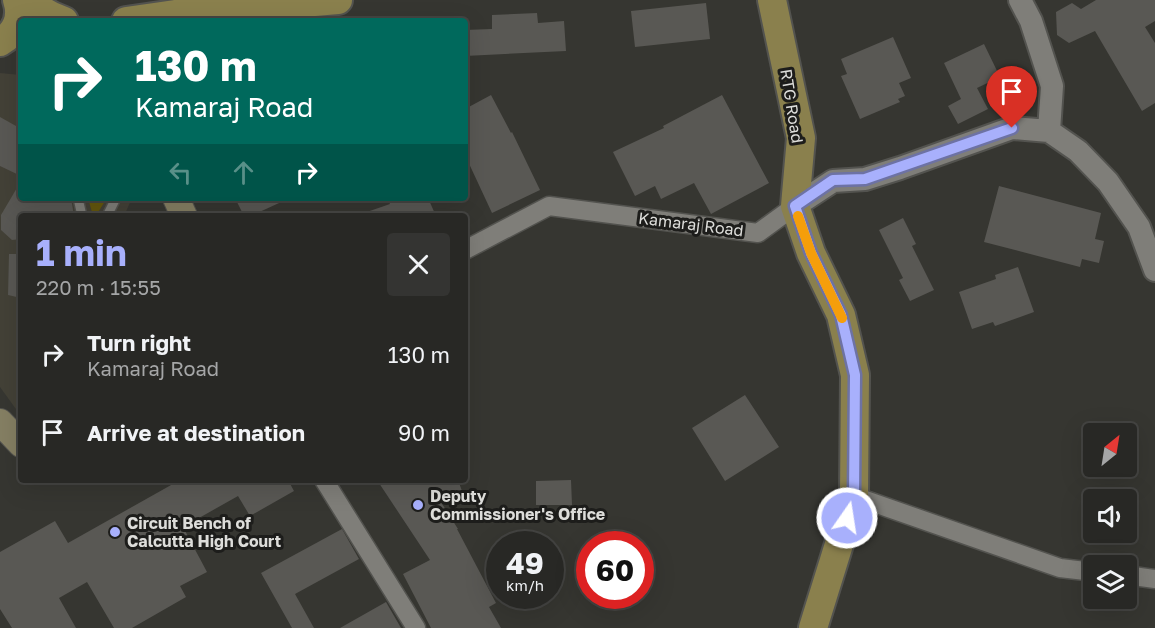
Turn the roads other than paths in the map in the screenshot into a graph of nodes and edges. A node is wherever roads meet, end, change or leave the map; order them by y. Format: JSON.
{"nodes":[{"id":1,"x":17,"y":0,"type":"edge"},
{"id":2,"x":23,"y":0,"type":"edge"},
{"id":3,"x":338,"y":0,"type":"edge"},
{"id":4,"x":772,"y":0,"type":"edge"},
{"id":5,"x":1020,"y":0,"type":"edge"},
{"id":6,"x":171,"y":12,"type":"edge"},
{"id":7,"x":19,"y":18,"type":"edge"},
{"id":8,"x":57,"y":18,"type":"edge"},
{"id":9,"x":141,"y":18,"type":"edge"},
{"id":10,"x":18,"y":21,"type":"edge"},
{"id":11,"x":0,"y":43,"type":"edge"},
{"id":12,"x":18,"y":52,"type":"edge"},
{"id":13,"x":1048,"y":131,"type":"junction"},
{"id":14,"x":795,"y":206,"type":"junction"},
{"id":15,"x":468,"y":248,"type":"edge"},
{"id":16,"x":1155,"y":270,"type":"edge"},
{"id":17,"x":0,"y":422,"type":"edge"},
{"id":18,"x":18,"y":441,"type":"edge"},
{"id":19,"x":326,"y":483,"type":"edge"},
{"id":20,"x":854,"y":496,"type":"junction"},
{"id":21,"x":1083,"y":570,"type":"edge"},
{"id":22,"x":1137,"y":577,"type":"edge"},
{"id":23,"x":1155,"y":579,"type":"edge"},
{"id":24,"x":416,"y":628,"type":"edge"},
{"id":25,"x":813,"y":628,"type":"edge"}],
"edges":[{"from":1,"to":7,"type":"main road"},
{"from":2,"to":8,"type":"main road"},
{"from":3,"to":6,"type":"main road"},
{"from":4,"to":14,"type":"main road","name":"RTG Road"},
{"from":5,"to":13,"type":"street"},
{"from":6,"to":9,"type":"main road"},
{"from":10,"to":11,"type":"main road"},
{"from":11,"to":12,"type":"main road"},
{"from":13,"to":14,"type":"street","name":"Kamaraj Road"},
{"from":13,"to":16,"type":"street"},
{"from":14,"to":15,"type":"street","name":"Kamaraj Road"},
{"from":14,"to":20,"type":"main road","name":"RTG Road"},
{"from":17,"to":18,"type":"main road"},
{"from":19,"to":24,"type":"street"},
{"from":20,"to":21,"type":"street"},
{"from":20,"to":25,"type":"main road","name":"RTG Road"},
{"from":22,"to":23,"type":"street"}]}
